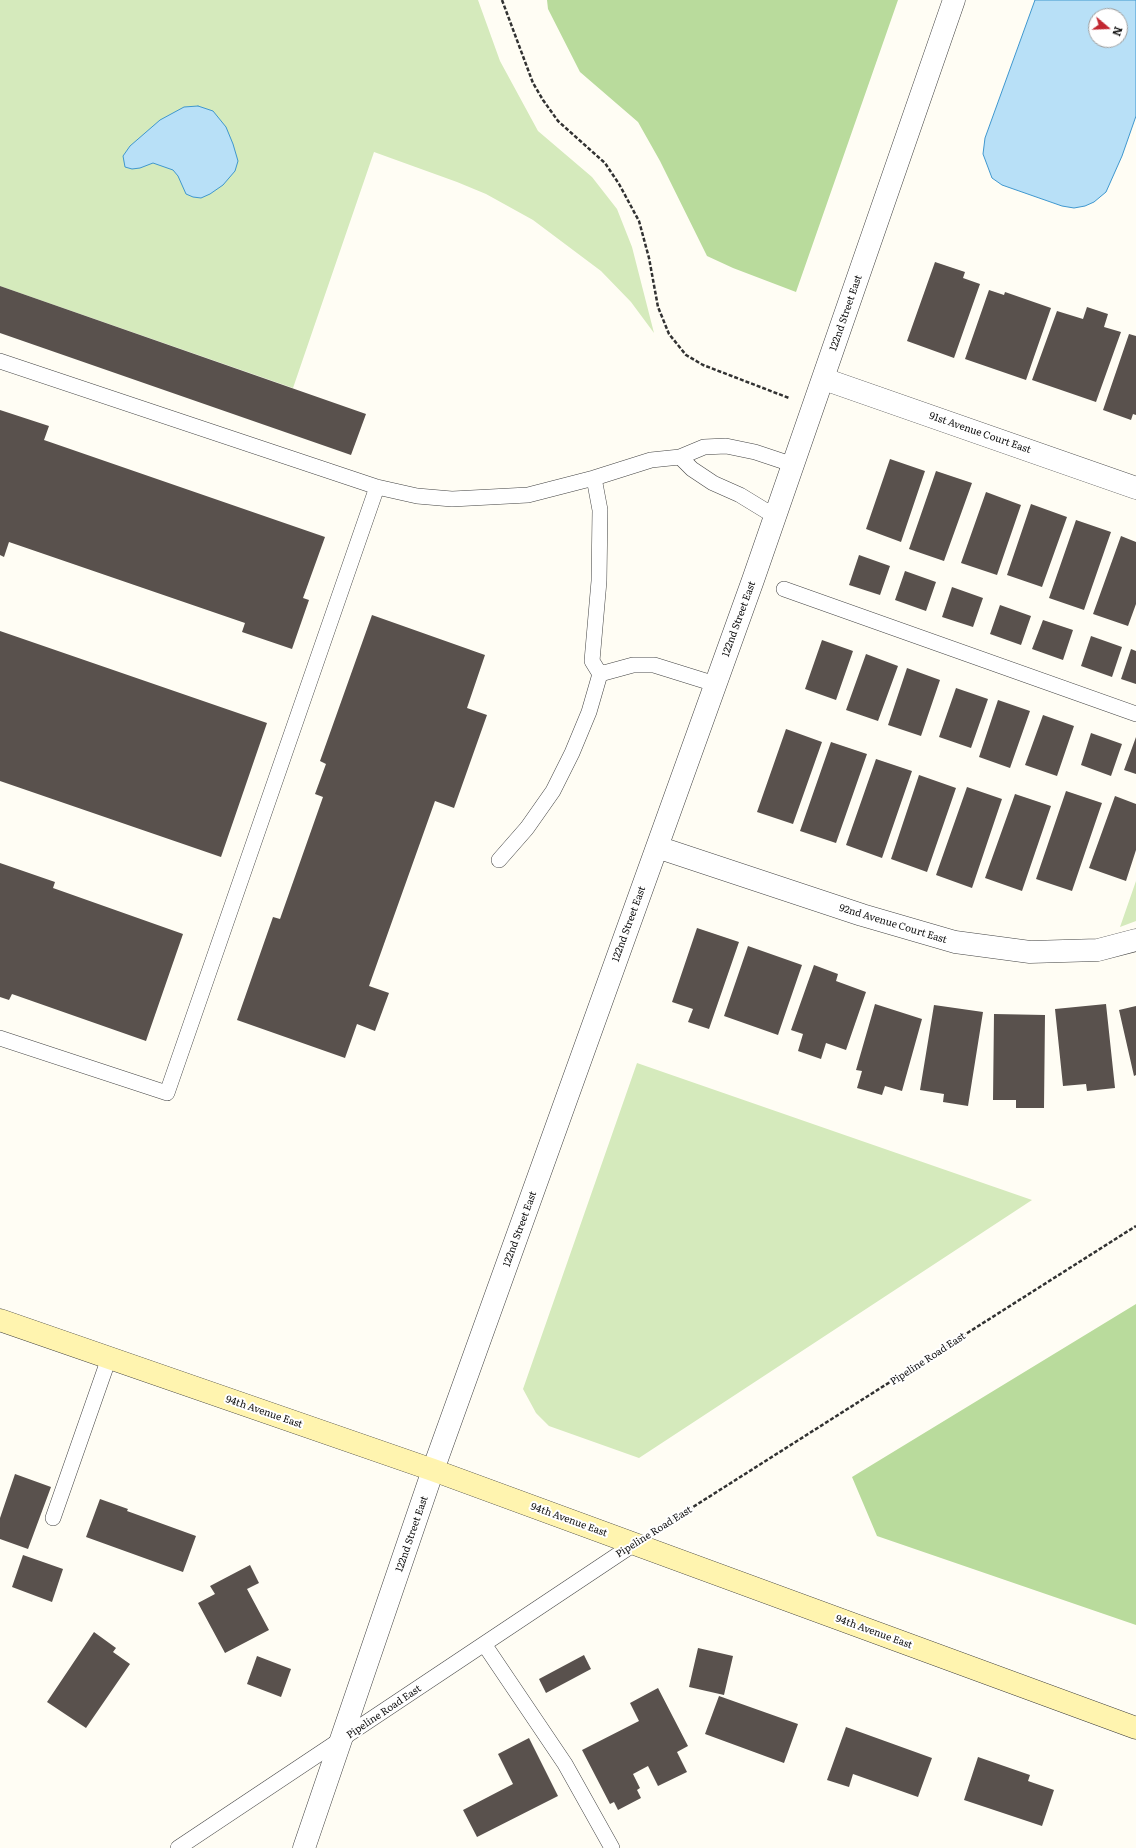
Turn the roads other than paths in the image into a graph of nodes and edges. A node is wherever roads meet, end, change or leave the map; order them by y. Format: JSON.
{"nodes":[{"id":1,"x":954,"y":0,"type":"edge"},
{"id":2,"x":0,"y":362,"type":"edge"},
{"id":3,"x":824,"y":379,"type":"junction"},
{"id":4,"x":680,"y":457,"type":"junction"},
{"id":5,"x":794,"y":465,"type":"junction"},
{"id":6,"x":594,"y":478,"type":"junction"},
{"id":7,"x":377,"y":487,"type":"junction"},
{"id":8,"x":1136,"y":488,"type":"edge"},
{"id":9,"x":776,"y":516,"type":"junction"},
{"id":10,"x":784,"y":589,"type":"dead end"},
{"id":11,"x":600,"y":674,"type":"junction"},
{"id":12,"x":715,"y":684,"type":"junction"},
{"id":13,"x":1136,"y":714,"type":"edge"},
{"id":14,"x":657,"y":847,"type":"junction"},
{"id":15,"x":499,"y":860,"type":"dead end"},
{"id":16,"x":1136,"y":940,"type":"edge"},
{"id":17,"x":0,"y":1038,"type":"edge"},
{"id":18,"x":0,"y":1320,"type":"edge"},
{"id":19,"x":109,"y":1358,"type":"junction"},
{"id":20,"x":433,"y":1470,"type":"junction"},
{"id":21,"x":53,"y":1518,"type":"dead end"},
{"id":22,"x":634,"y":1544,"type":"junction"},
{"id":23,"x":484,"y":1644,"type":"junction"},
{"id":24,"x":1136,"y":1728,"type":"edge"},
{"id":25,"x":342,"y":1740,"type":"junction"},
{"id":26,"x":178,"y":1848,"type":"edge"},
{"id":27,"x":304,"y":1848,"type":"edge"},
{"id":28,"x":612,"y":1848,"type":"edge"}],
"edges":[{"from":1,"to":3,"type":"street","name":"122nd Street East"},
{"from":2,"to":7,"type":"lane"},
{"from":3,"to":5,"type":"street","name":"122nd Street East"},
{"from":3,"to":8,"type":"street","name":"91st Avenue Court East"},
{"from":4,"to":5,"type":"lane"},
{"from":4,"to":6,"type":"lane"},
{"from":4,"to":9,"type":"lane"},
{"from":5,"to":9,"type":"street","name":"122nd Street East"},
{"from":6,"to":7,"type":"lane"},
{"from":6,"to":11,"type":"lane"},
{"from":7,"to":17,"type":"lane"},
{"from":9,"to":12,"type":"street","name":"122nd Street East"},
{"from":10,"to":13,"type":"lane"},
{"from":11,"to":12,"type":"lane"},
{"from":11,"to":15,"type":"lane"},
{"from":12,"to":14,"type":"street","name":"122nd Street East"},
{"from":14,"to":16,"type":"street","name":"92nd Avenue Court East"},
{"from":14,"to":20,"type":"street","name":"122nd Street East"},
{"from":18,"to":19,"type":"main road","name":"94th Avenue East"},
{"from":19,"to":20,"type":"main road","name":"94th Avenue East"},
{"from":19,"to":21,"type":"lane"},
{"from":20,"to":22,"type":"main road","name":"94th Avenue East"},
{"from":20,"to":25,"type":"street","name":"122nd Street East"},
{"from":22,"to":23,"type":"lane","name":"Pipeline Road East"},
{"from":22,"to":24,"type":"main road","name":"94th Avenue East"},
{"from":23,"to":25,"type":"lane","name":"Pipeline Road East"},
{"from":23,"to":28,"type":"lane"},
{"from":25,"to":26,"type":"lane","name":"Pipeline Road East"},
{"from":25,"to":27,"type":"street","name":"122nd Street East"}]}
